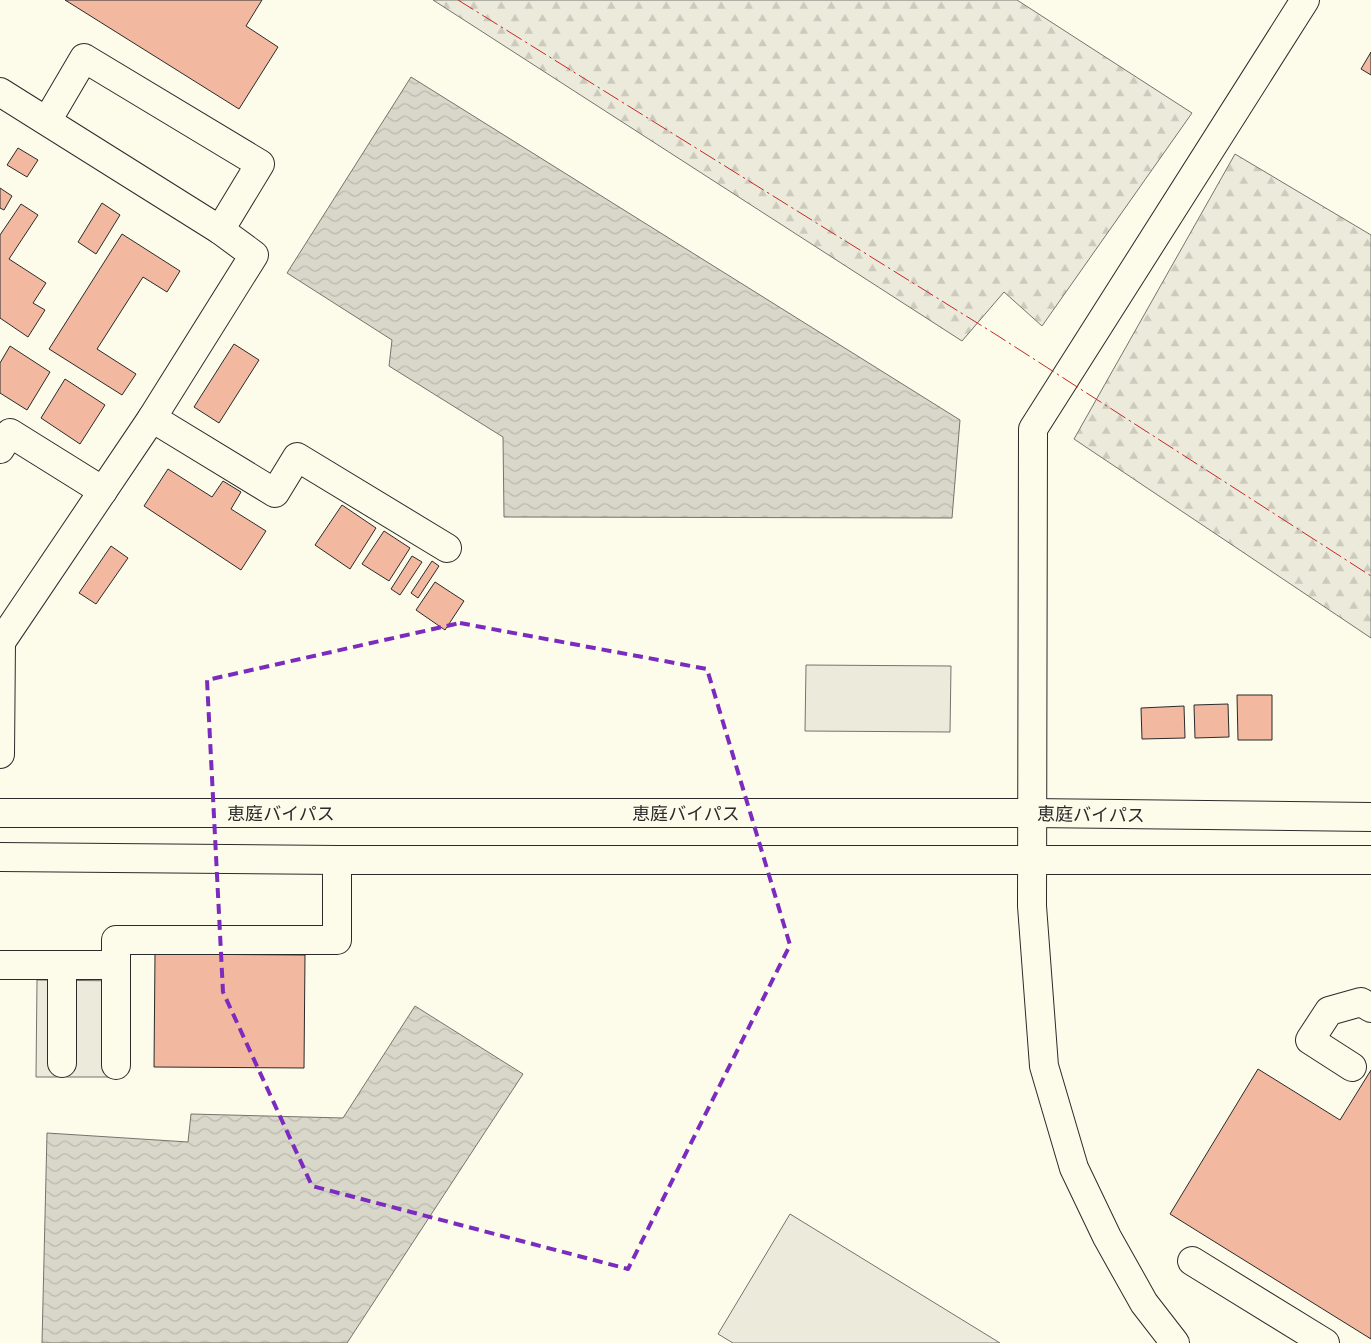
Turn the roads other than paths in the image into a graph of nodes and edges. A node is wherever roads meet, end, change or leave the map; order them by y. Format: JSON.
{"nodes":[{"id":1,"x":1305,"y":0,"type":"edge"},
{"id":2,"x":0,"y":92,"type":"edge"},
{"id":3,"x":47,"y":122,"type":"junction"},
{"id":4,"x":220,"y":230,"type":"junction"},
{"id":5,"x":152,"y":418,"type":"junction"},
{"id":6,"x":0,"y":449,"type":"edge"},
{"id":7,"x":103,"y":491,"type":"junction"},
{"id":8,"x":447,"y":548,"type":"dead end"},
{"id":9,"x":1,"y":642,"type":"edge"},
{"id":10,"x":0,"y":754,"type":"edge"},
{"id":11,"x":0,"y":813,"type":"edge"},
{"id":12,"x":1032,"y":813,"type":"junction"},
{"id":13,"x":1371,"y":817,"type":"edge"},
{"id":14,"x":0,"y":857,"type":"edge"},
{"id":15,"x":337,"y":860,"type":"junction"},
{"id":16,"x":1371,"y":860,"type":"edge"},
{"id":17,"x":1031,"y":861,"type":"junction"},
{"id":18,"x":0,"y":965,"type":"edge"},
{"id":19,"x":62,"y":965,"type":"junction"},
{"id":20,"x":116,"y":965,"type":"junction"},
{"id":21,"x":1371,"y":1008,"type":"edge"},
{"id":22,"x":62,"y":1063,"type":"dead end"},
{"id":23,"x":116,"y":1064,"type":"dead end"},
{"id":24,"x":1352,"y":1067,"type":"dead end"},
{"id":25,"x":1192,"y":1261,"type":"dead end"},
{"id":26,"x":1175,"y":1343,"type":"edge"},
{"id":27,"x":1325,"y":1343,"type":"edge"}],
"edges":[{"from":1,"to":12,"type":"main road"},
{"from":2,"to":3,"type":"main road"},
{"from":3,"to":4,"type":"main road"},
{"from":3,"to":4,"type":"main road"},
{"from":4,"to":5,"type":"main road"},
{"from":5,"to":7,"type":"main road"},
{"from":5,"to":8,"type":"main road"},
{"from":6,"to":7,"type":"main road"},
{"from":7,"to":9,"type":"main road"},
{"from":9,"to":10,"type":"main road"},
{"from":11,"to":12,"type":"main road","name":"恵庭バイパス"},
{"from":12,"to":13,"type":"main road","name":"恵庭バイパス"},
{"from":12,"to":17,"type":"main road"},
{"from":14,"to":15,"type":"main road"},
{"from":15,"to":17,"type":"main road"},
{"from":15,"to":20,"type":"main road"},
{"from":16,"to":17,"type":"main road"},
{"from":17,"to":26,"type":"main road"},
{"from":18,"to":19,"type":"main road"},
{"from":19,"to":20,"type":"main road"},
{"from":19,"to":22,"type":"main road"},
{"from":20,"to":23,"type":"main road"},
{"from":21,"to":24,"type":"main road"},
{"from":25,"to":27,"type":"main road"}]}
